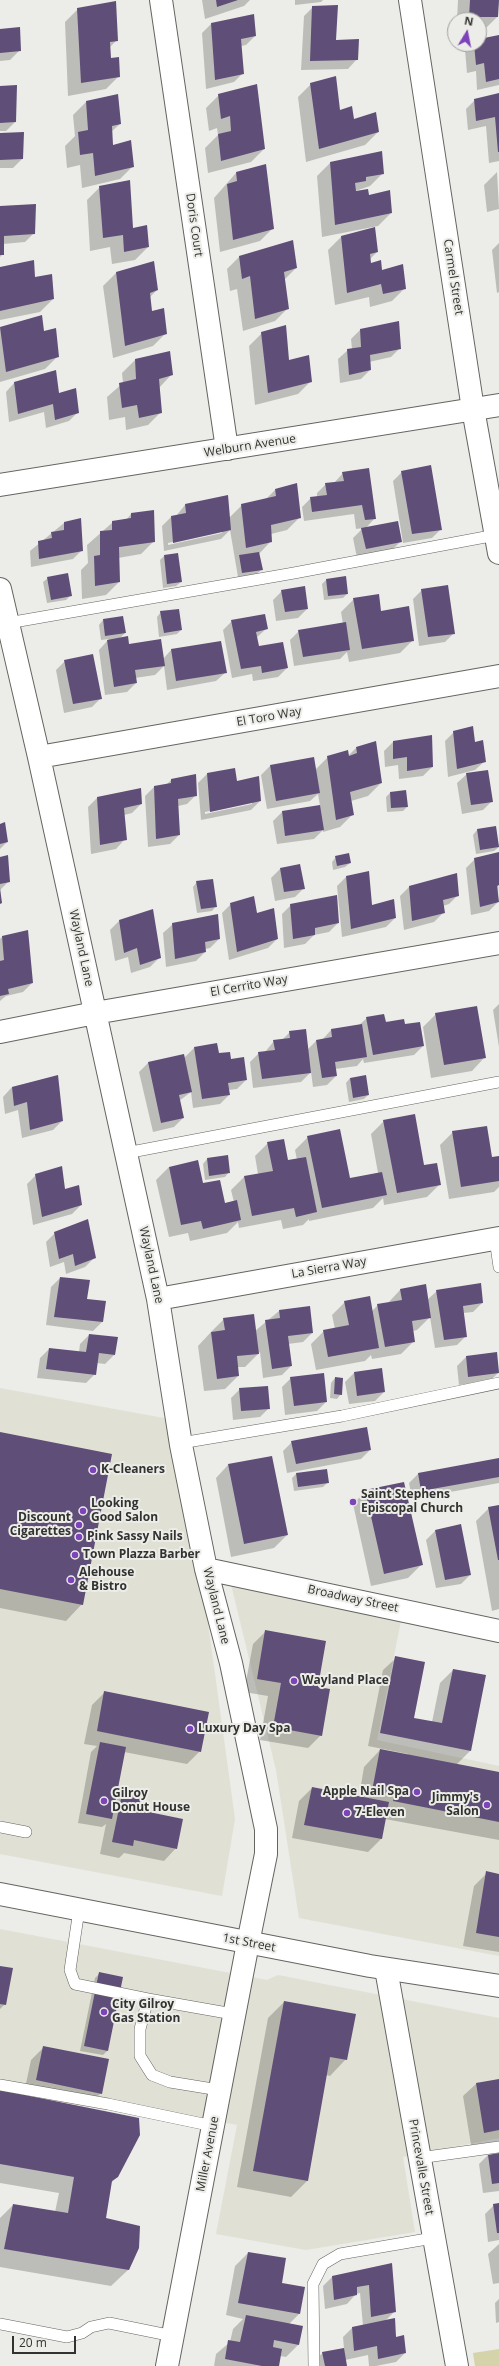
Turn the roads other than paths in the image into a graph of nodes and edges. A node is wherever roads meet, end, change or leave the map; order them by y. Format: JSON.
{"nodes":[{"id":1,"x":161,"y":0,"type":"edge"},
{"id":2,"x":410,"y":0,"type":"edge"},
{"id":3,"x":499,"y":405,"type":"edge"},
{"id":4,"x":473,"y":409,"type":"junction"},
{"id":5,"x":227,"y":450,"type":"junction"},
{"id":6,"x":0,"y":485,"type":"edge"},
{"id":7,"x":497,"y":544,"type":"edge"},
{"id":8,"x":0,"y":589,"type":"edge"},
{"id":9,"x":8,"y":623,"type":"junction"},
{"id":10,"x":499,"y":676,"type":"edge"},
{"id":11,"x":40,"y":757,"type":"junction"},
{"id":12,"x":499,"y":943,"type":"edge"},
{"id":13,"x":96,"y":1013,"type":"junction"},
{"id":14,"x":0,"y":1032,"type":"edge"},
{"id":15,"x":499,"y":1082,"type":"edge"},
{"id":16,"x":126,"y":1153,"type":"junction"},
{"id":17,"x":497,"y":1239,"type":"edge"},
{"id":18,"x":499,"y":1267,"type":"edge"},
{"id":19,"x":158,"y":1299,"type":"junction"},
{"id":20,"x":499,"y":1383,"type":"edge"},
{"id":21,"x":181,"y":1443,"type":"junction"},
{"id":22,"x":206,"y":1569,"type":"junction"},
{"id":23,"x":499,"y":1631,"type":"edge"},
{"id":24,"x":0,"y":1827,"type":"edge"},
{"id":25,"x":26,"y":1832,"type":"dead end"},
{"id":26,"x":0,"y":1894,"type":"edge"},
{"id":27,"x":79,"y":1910,"type":"junction"},
{"id":28,"x":248,"y":1943,"type":"junction"},
{"id":29,"x":386,"y":1969,"type":"junction"},
{"id":30,"x":499,"y":1986,"type":"edge"},
{"id":31,"x":148,"y":1999,"type":"junction"},
{"id":32,"x":233,"y":2014,"type":"junction"},
{"id":33,"x":0,"y":2085,"type":"edge"},
{"id":34,"x":219,"y":2090,"type":"junction"},
{"id":35,"x":213,"y":2126,"type":"junction"},
{"id":36,"x":499,"y":2147,"type":"edge"},
{"id":37,"x":419,"y":2158,"type":"junction"},
{"id":38,"x":433,"y":2238,"type":"junction"},
{"id":39,"x":0,"y":2324,"type":"edge"},
{"id":40,"x":173,"y":2336,"type":"junction"},
{"id":41,"x":168,"y":2366,"type":"edge"},
{"id":42,"x":314,"y":2366,"type":"edge"},
{"id":43,"x":457,"y":2366,"type":"edge"}],
"edges":[{"from":1,"to":5,"type":"street","name":"Doris Court"},
{"from":2,"to":4,"type":"street","name":"Carmel Street"},
{"from":3,"to":4,"type":"street","name":"Welburn Avenue"},
{"from":4,"to":5,"type":"street","name":"Welburn Avenue"},
{"from":4,"to":7,"type":"street","name":"Carmel Street"},
{"from":5,"to":6,"type":"street","name":"Welburn Avenue"},
{"from":7,"to":9,"type":"lane"},
{"from":8,"to":9,"type":"street","name":"Wayland Lane"},
{"from":9,"to":11,"type":"street","name":"Wayland Lane"},
{"from":10,"to":11,"type":"street","name":"El Toro Way"},
{"from":11,"to":13,"type":"street","name":"Wayland Lane"},
{"from":12,"to":13,"type":"street","name":"El Cerrito Way"},
{"from":13,"to":14,"type":"street","name":"El Cerrito Way"},
{"from":13,"to":16,"type":"street","name":"Wayland Lane"},
{"from":15,"to":16,"type":"lane"},
{"from":16,"to":19,"type":"street","name":"Wayland Lane"},
{"from":17,"to":18,"type":"lane"},
{"from":17,"to":19,"type":"street","name":"La Sierra Way"},
{"from":19,"to":21,"type":"street","name":"Wayland Lane"},
{"from":20,"to":21,"type":"lane"},
{"from":21,"to":22,"type":"street","name":"Wayland Lane"},
{"from":22,"to":23,"type":"street","name":"Broadway Street"},
{"from":22,"to":28,"type":"street","name":"Wayland Lane"},
{"from":24,"to":25,"type":"lane"},
{"from":26,"to":27,"type":"street","name":"1st Street"},
{"from":27,"to":28,"type":"street","name":"1st Street"},
{"from":27,"to":31,"type":"lane"},
{"from":28,"to":29,"type":"street","name":"1st Street"},
{"from":28,"to":32,"type":"street","name":"Miller Avenue"},
{"from":29,"to":30,"type":"street","name":"1st Street"},
{"from":29,"to":37,"type":"street","name":"Princevalle Street"},
{"from":31,"to":32,"type":"lane"},
{"from":31,"to":34,"type":"lane"},
{"from":32,"to":34,"type":"street","name":"Miller Avenue"},
{"from":33,"to":35,"type":"lane"},
{"from":34,"to":35,"type":"street","name":"Miller Avenue"},
{"from":35,"to":40,"type":"street","name":"Miller Avenue"},
{"from":36,"to":37,"type":"lane"},
{"from":37,"to":38,"type":"street","name":"Princevalle Street"},
{"from":38,"to":42,"type":"lane"},
{"from":38,"to":43,"type":"street","name":"Princevalle Street"},
{"from":39,"to":40,"type":"lane"},
{"from":40,"to":41,"type":"street","name":"Miller Avenue"}]}
